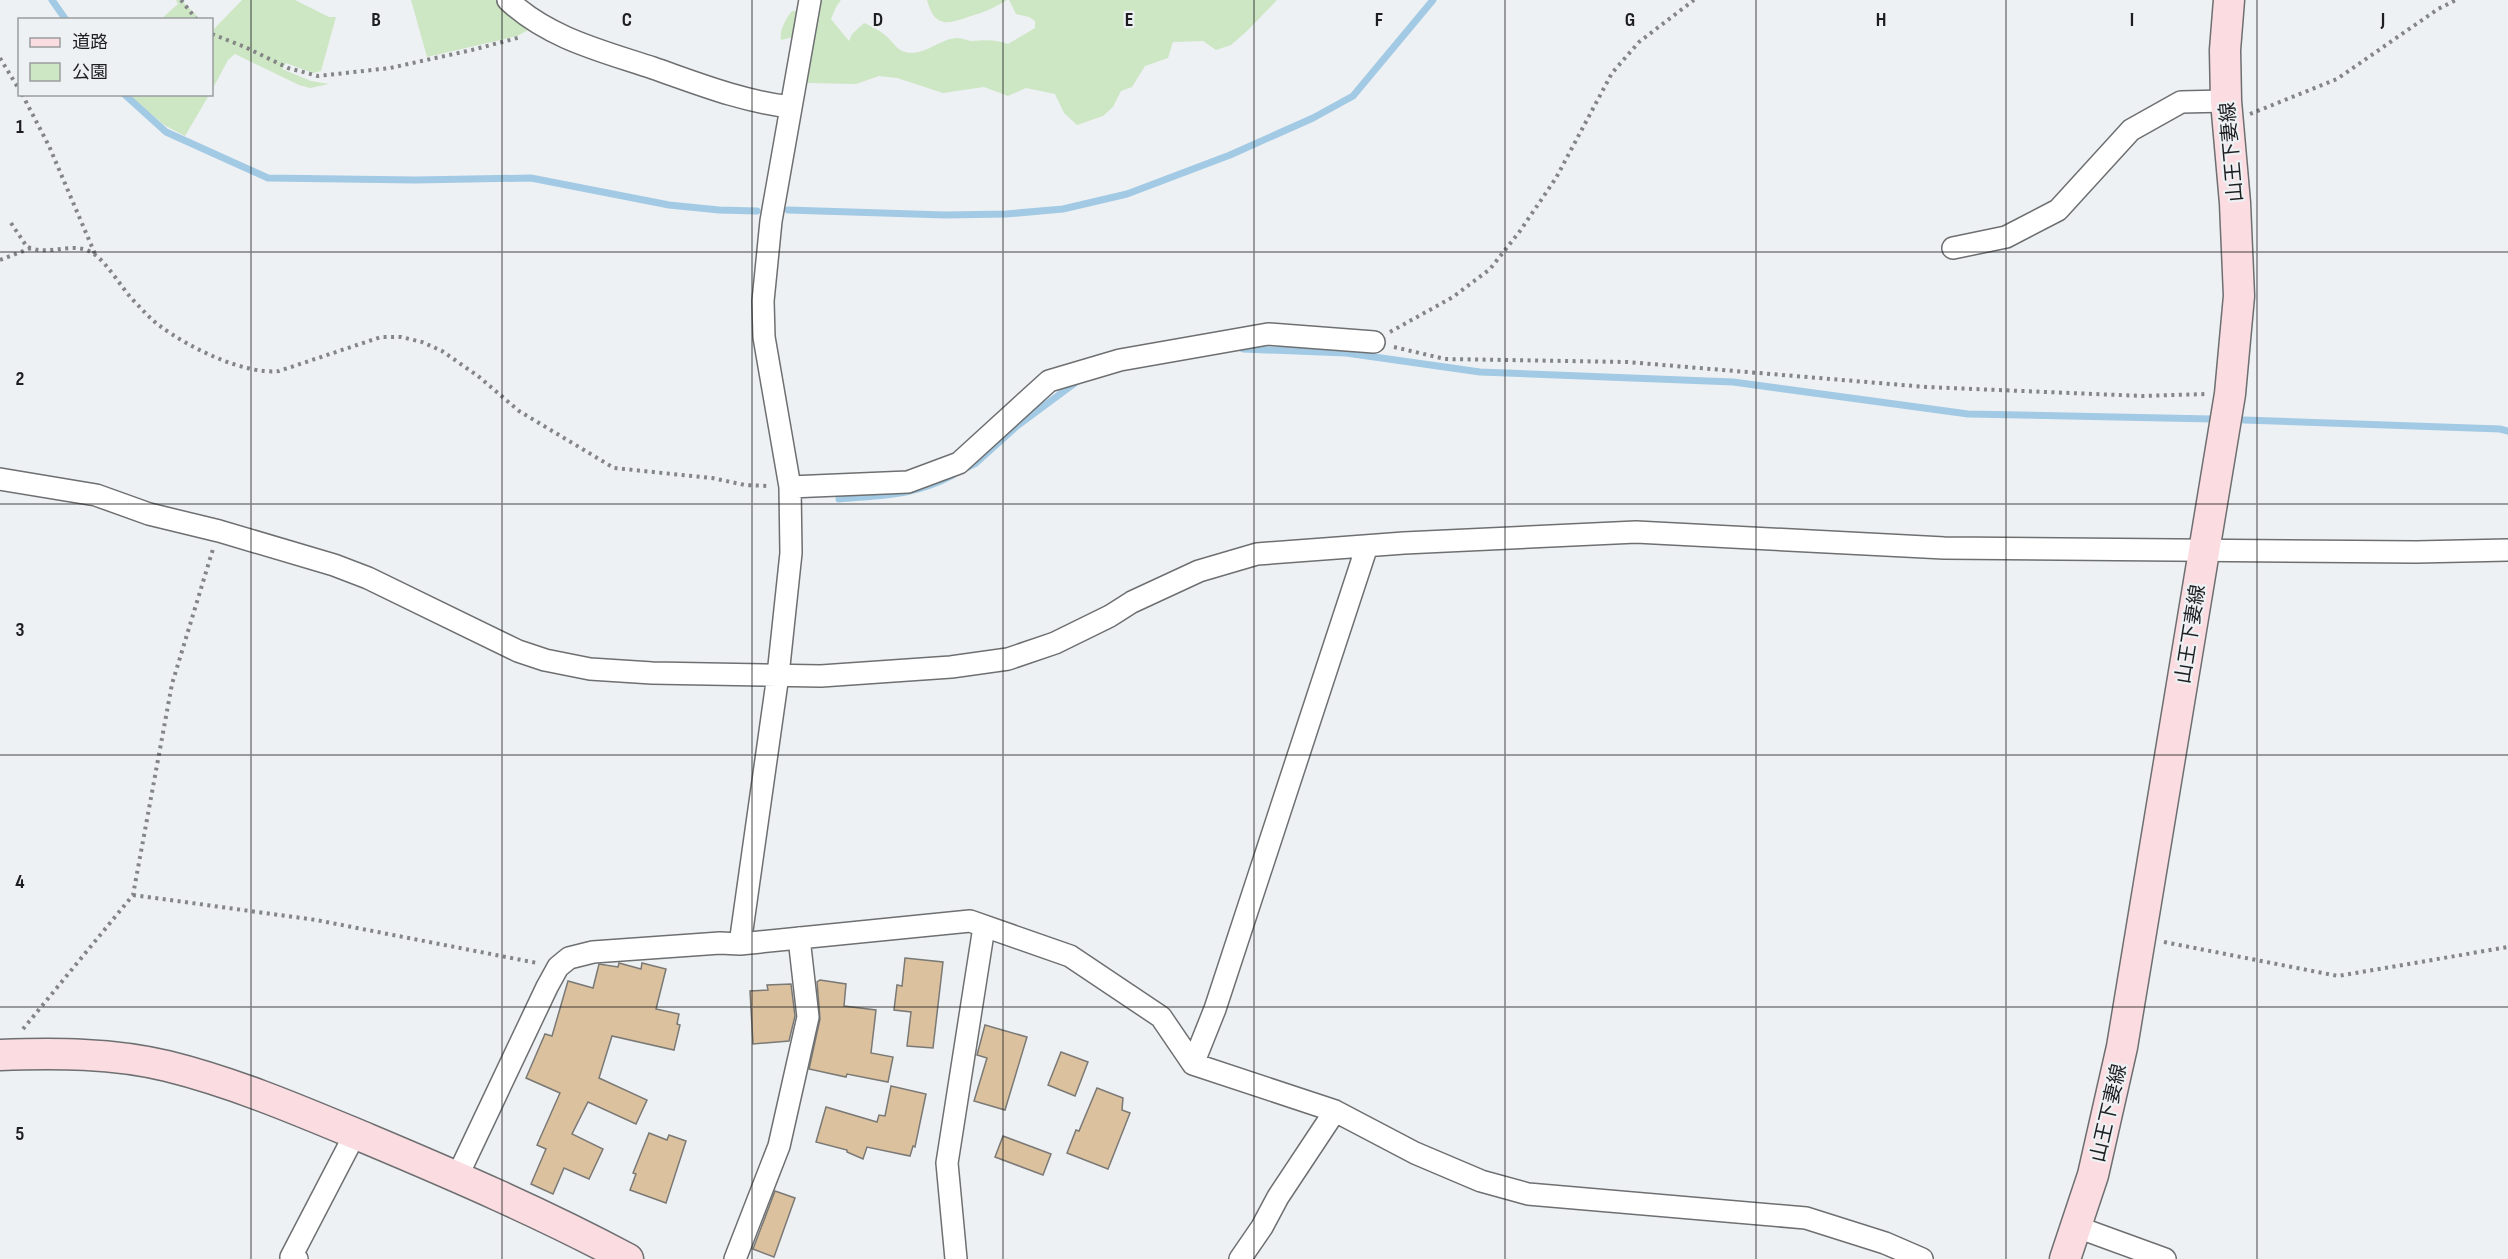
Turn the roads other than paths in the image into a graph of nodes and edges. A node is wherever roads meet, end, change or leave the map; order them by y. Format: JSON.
{"nodes":[{"id":1,"x":508,"y":0,"type":"edge"},
{"id":2,"x":810,"y":0,"type":"edge"},
{"id":3,"x":2229,"y":0,"type":"edge"},
{"id":4,"x":790,"y":107,"type":"junction"},
{"id":5,"x":2226,"y":110,"type":"junction"},
{"id":6,"x":1953,"y":248,"type":"dead end"},
{"id":7,"x":1374,"y":342,"type":"road end"},
{"id":8,"x":0,"y":479,"type":"edge"},
{"id":9,"x":790,"y":487,"type":"junction"},
{"id":10,"x":1367,"y":546,"type":"junction"},
{"id":11,"x":2508,"y":550,"type":"edge"},
{"id":12,"x":2203,"y":551,"type":"junction"},
{"id":13,"x":778,"y":675,"type":"junction"},
{"id":14,"x":984,"y":927,"type":"junction"},
{"id":15,"x":799,"y":938,"type":"junction"},
{"id":16,"x":740,"y":944,"type":"junction"},
{"id":17,"x":1,"y":1054,"type":"edge"},
{"id":18,"x":1193,"y":1064,"type":"junction"},
{"id":19,"x":1335,"y":1111,"type":"junction"},
{"id":20,"x":355,"y":1134,"type":"junction"},
{"id":21,"x":457,"y":1176,"type":"junction"},
{"id":22,"x":2077,"y":1227,"type":"junction"},
{"id":23,"x":297,"y":1259,"type":"edge"},
{"id":24,"x":628,"y":1259,"type":"edge"},
{"id":25,"x":735,"y":1259,"type":"edge"},
{"id":26,"x":956,"y":1259,"type":"edge"},
{"id":27,"x":1240,"y":1259,"type":"edge"},
{"id":28,"x":1922,"y":1259,"type":"edge"},
{"id":29,"x":2065,"y":1259,"type":"edge"},
{"id":30,"x":2165,"y":1259,"type":"edge"}],
"edges":[{"from":1,"to":4,"type":"street"},
{"from":2,"to":4,"type":"street"},
{"from":3,"to":5,"type":"main road","name":"山王下妻線"},
{"from":4,"to":9,"type":"street"},
{"from":5,"to":6,"type":"street"},
{"from":5,"to":12,"type":"main road","name":"山王下妻線"},
{"from":7,"to":9,"type":"street"},
{"from":8,"to":13,"type":"street"},
{"from":9,"to":13,"type":"street"},
{"from":10,"to":12,"type":"street"},
{"from":10,"to":13,"type":"street"},
{"from":10,"to":18,"type":"street"},
{"from":11,"to":12,"type":"street"},
{"from":12,"to":22,"type":"main road","name":"山王下妻線"},
{"from":13,"to":16,"type":"street"},
{"from":14,"to":15,"type":"street"},
{"from":14,"to":18,"type":"street"},
{"from":14,"to":26,"type":"street"},
{"from":15,"to":16,"type":"street"},
{"from":15,"to":25,"type":"street"},
{"from":16,"to":21,"type":"street"},
{"from":17,"to":20,"type":"main road"},
{"from":18,"to":19,"type":"street"},
{"from":19,"to":27,"type":"street"},
{"from":19,"to":28,"type":"street"},
{"from":20,"to":21,"type":"main road"},
{"from":20,"to":23,"type":"street"},
{"from":21,"to":24,"type":"main road"},
{"from":22,"to":29,"type":"main road","name":"山王下妻線"},
{"from":22,"to":30,"type":"street"}]}
